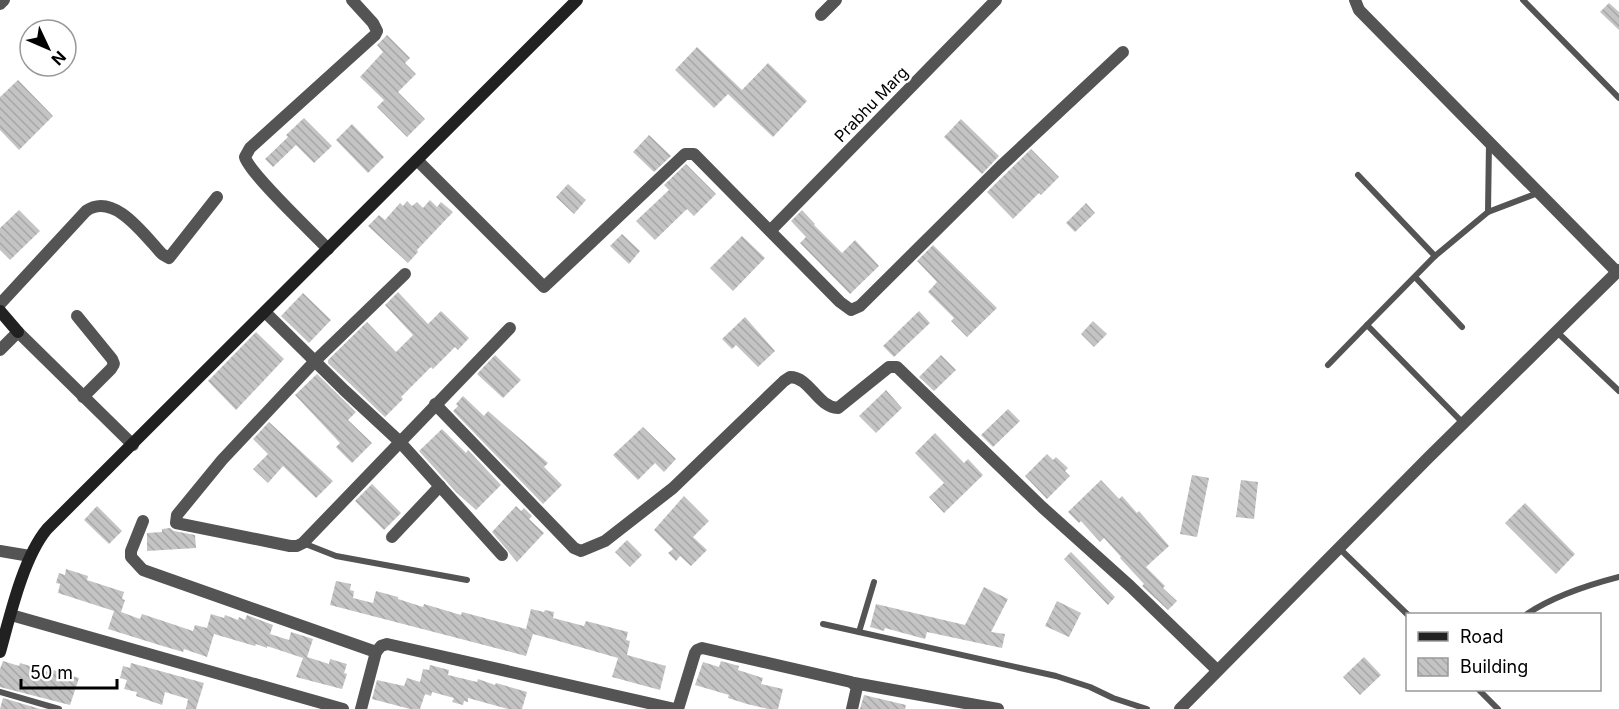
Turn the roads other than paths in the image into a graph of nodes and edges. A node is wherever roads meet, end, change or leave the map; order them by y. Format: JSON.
{"nodes":[{"id":1,"x":4,"y":0,"type":"edge"},
{"id":2,"x":352,"y":0,"type":"edge"},
{"id":3,"x":577,"y":0,"type":"edge"},
{"id":4,"x":836,"y":0,"type":"edge"},
{"id":5,"x":996,"y":0,"type":"edge"},
{"id":6,"x":1355,"y":0,"type":"edge"},
{"id":7,"x":1523,"y":0,"type":"edge"},
{"id":8,"x":0,"y":4,"type":"edge"},
{"id":9,"x":822,"y":15,"type":"dead end"},
{"id":10,"x":1123,"y":51,"type":"dead end"},
{"id":11,"x":1619,"y":98,"type":"edge"},
{"id":12,"x":1489,"y":143,"type":"junction"},
{"id":13,"x":417,"y":160,"type":"junction"},
{"id":14,"x":1358,"y":175,"type":"dead end"},
{"id":15,"x":1538,"y":193,"type":"junction"},
{"id":16,"x":217,"y":197,"type":"dead end"},
{"id":17,"x":1488,"y":212,"type":"junction"},
{"id":18,"x":771,"y":230,"type":"junction"},
{"id":19,"x":328,"y":249,"type":"junction"},
{"id":20,"x":1436,"y":256,"type":"junction"},
{"id":21,"x":1618,"y":272,"type":"edge"},
{"id":22,"x":405,"y":274,"type":"dead end"},
{"id":23,"x":1414,"y":277,"type":"junction"},
{"id":24,"x":0,"y":304,"type":"edge"},
{"id":25,"x":0,"y":311,"type":"edge"},
{"id":26,"x":265,"y":312,"type":"junction"},
{"id":27,"x":77,"y":315,"type":"dead end"},
{"id":28,"x":1367,"y":324,"type":"junction"},
{"id":29,"x":1462,"y":327,"type":"dead end"},
{"id":30,"x":510,"y":328,"type":"dead end"},
{"id":31,"x":18,"y":332,"type":"junction"},
{"id":32,"x":1557,"y":332,"type":"junction"},
{"id":33,"x":0,"y":350,"type":"edge"},
{"id":34,"x":315,"y":361,"type":"junction"},
{"id":35,"x":1328,"y":365,"type":"dead end"},
{"id":36,"x":1619,"y":391,"type":"edge"},
{"id":37,"x":83,"y":397,"type":"junction"},
{"id":38,"x":435,"y":405,"type":"junction"},
{"id":39,"x":1464,"y":424,"type":"junction"},
{"id":40,"x":399,"y":441,"type":"junction"},
{"id":41,"x":133,"y":445,"type":"junction"},
{"id":42,"x":440,"y":486,"type":"junction"},
{"id":43,"x":143,"y":521,"type":"dead end"},
{"id":44,"x":392,"y":537,"type":"dead end"},
{"id":45,"x":303,"y":543,"type":"junction"},
{"id":46,"x":1340,"y":549,"type":"junction"},
{"id":47,"x":0,"y":551,"type":"edge"},
{"id":48,"x":502,"y":555,"type":"dead end"},
{"id":49,"x":30,"y":556,"type":"junction"},
{"id":50,"x":1619,"y":577,"type":"edge"},
{"id":51,"x":467,"y":580,"type":"dead end"},
{"id":52,"x":874,"y":582,"type":"dead end"},
{"id":53,"x":1530,"y":613,"type":"edge"},
{"id":54,"x":1406,"y":614,"type":"edge"},
{"id":55,"x":11,"y":615,"type":"junction"},
{"id":56,"x":823,"y":624,"type":"dead end"},
{"id":57,"x":859,"y":632,"type":"junction"},
{"id":58,"x":0,"y":652,"type":"edge"},
{"id":59,"x":376,"y":652,"type":"junction"},
{"id":60,"x":1217,"y":670,"type":"junction"},
{"id":61,"x":854,"y":683,"type":"junction"},
{"id":62,"x":1480,"y":691,"type":"edge"},
{"id":63,"x":0,"y":692,"type":"edge"},
{"id":64,"x":1143,"y":708,"type":"edge"},
{"id":65,"x":59,"y":709,"type":"edge"},
{"id":66,"x":343,"y":709,"type":"edge"},
{"id":67,"x":362,"y":709,"type":"edge"},
{"id":68,"x":677,"y":709,"type":"edge"},
{"id":69,"x":852,"y":709,"type":"edge"},
{"id":70,"x":998,"y":709,"type":"edge"},
{"id":71,"x":1180,"y":709,"type":"edge"},
{"id":72,"x":1498,"y":709,"type":"edge"}],
"edges":[{"from":1,"to":8,"type":"street"},
{"from":2,"to":19,"type":"street"},
{"from":3,"to":13,"type":"street"},
{"from":4,"to":9,"type":"street"},
{"from":5,"to":18,"type":"street","name":"Prabhu Marg"},
{"from":6,"to":12,"type":"street"},
{"from":7,"to":11,"type":"lane"},
{"from":10,"to":18,"type":"street"},
{"from":12,"to":15,"type":"street"},
{"from":12,"to":17,"type":"lane"},
{"from":13,"to":18,"type":"street"},
{"from":13,"to":19,"type":"street"},
{"from":14,"to":20,"type":"lane"},
{"from":15,"to":17,"type":"lane"},
{"from":15,"to":21,"type":"street"},
{"from":16,"to":24,"type":"street"},
{"from":17,"to":20,"type":"lane"},
{"from":19,"to":26,"type":"street"},
{"from":20,"to":23,"type":"lane"},
{"from":21,"to":32,"type":"street"},
{"from":22,"to":34,"type":"street"},
{"from":23,"to":28,"type":"lane"},
{"from":23,"to":29,"type":"lane"},
{"from":25,"to":31,"type":"street"},
{"from":26,"to":34,"type":"street"},
{"from":26,"to":41,"type":"street"},
{"from":27,"to":37,"type":"street"},
{"from":28,"to":35,"type":"lane"},
{"from":28,"to":39,"type":"lane"},
{"from":30,"to":38,"type":"street"},
{"from":31,"to":33,"type":"street"},
{"from":31,"to":37,"type":"street"},
{"from":32,"to":36,"type":"lane"},
{"from":32,"to":39,"type":"street"},
{"from":34,"to":40,"type":"street"},
{"from":34,"to":45,"type":"street"},
{"from":37,"to":41,"type":"street"},
{"from":38,"to":40,"type":"street"},
{"from":38,"to":60,"type":"street"},
{"from":39,"to":46,"type":"street"},
{"from":40,"to":42,"type":"street"},
{"from":40,"to":45,"type":"street"},
{"from":41,"to":49,"type":"street"},
{"from":42,"to":44,"type":"street"},
{"from":42,"to":48,"type":"street"},
{"from":43,"to":59,"type":"street"},
{"from":45,"to":51,"type":"lane"},
{"from":46,"to":54,"type":"lane"},
{"from":46,"to":60,"type":"street"},
{"from":47,"to":49,"type":"street"},
{"from":49,"to":55,"type":"street"},
{"from":50,"to":53,"type":"lane"},
{"from":52,"to":57,"type":"lane"},
{"from":55,"to":58,"type":"street"},
{"from":55,"to":66,"type":"street"},
{"from":56,"to":57,"type":"lane"},
{"from":57,"to":64,"type":"lane"},
{"from":59,"to":67,"type":"street"},
{"from":59,"to":68,"type":"street"},
{"from":60,"to":71,"type":"street"},
{"from":61,"to":68,"type":"street"},
{"from":61,"to":69,"type":"street"},
{"from":61,"to":70,"type":"street"},
{"from":62,"to":72,"type":"lane"},
{"from":63,"to":65,"type":"lane"}]}
